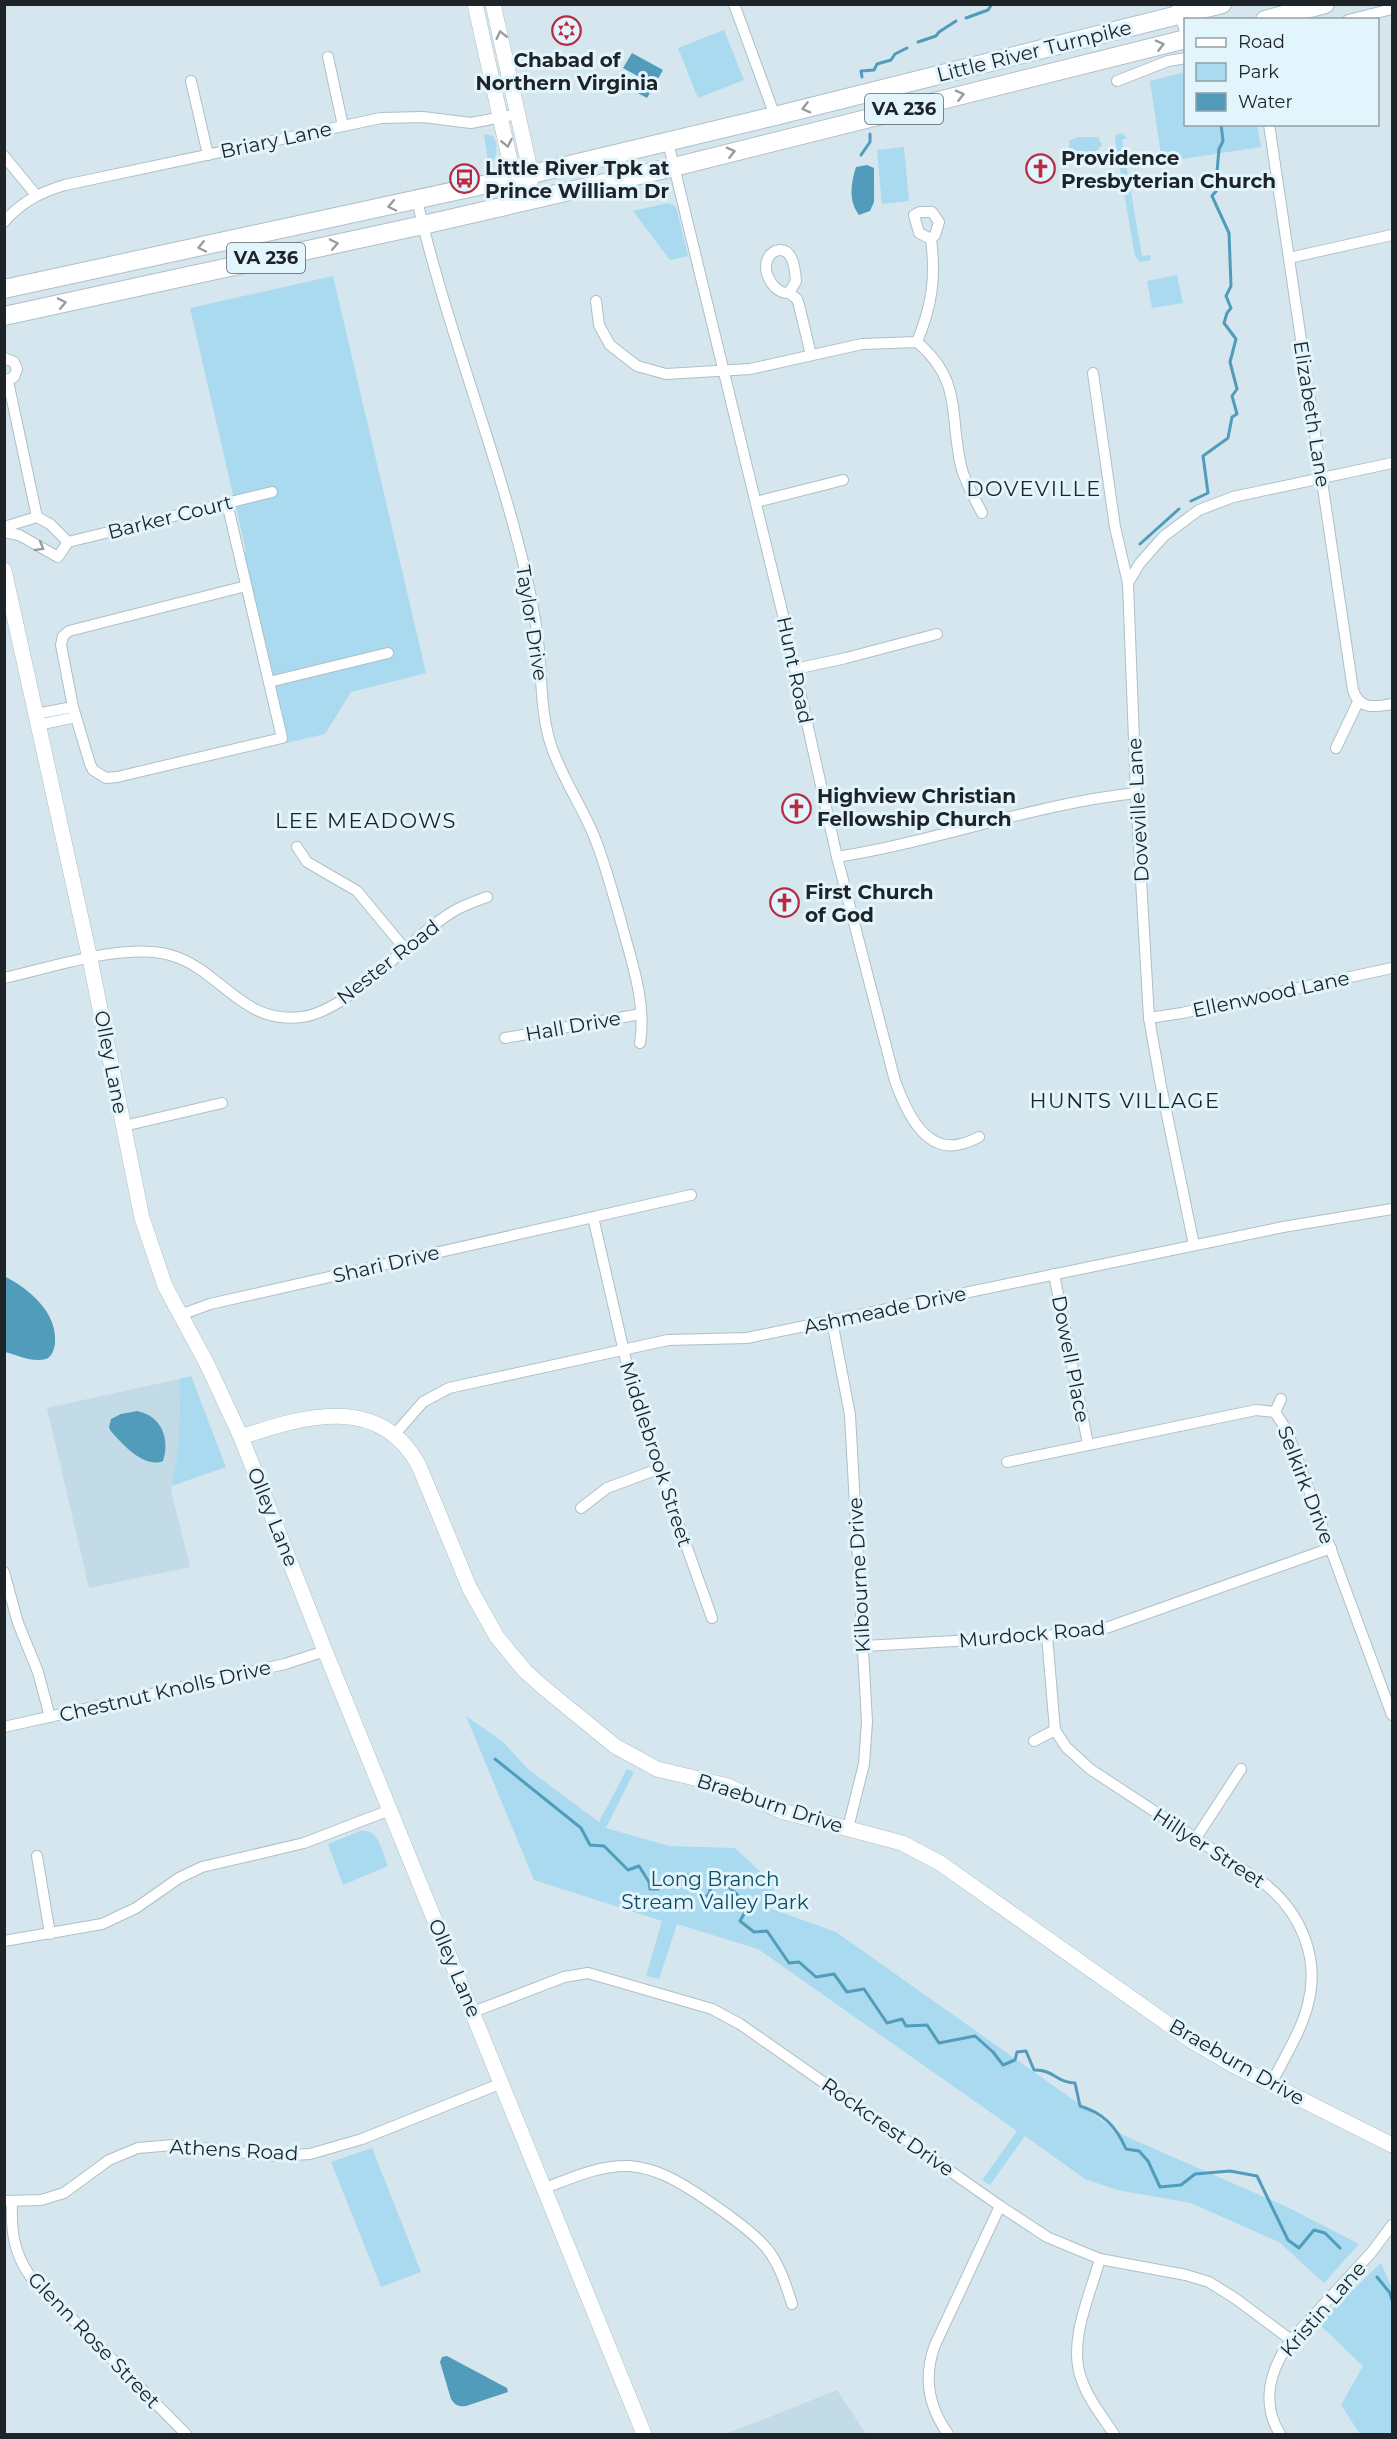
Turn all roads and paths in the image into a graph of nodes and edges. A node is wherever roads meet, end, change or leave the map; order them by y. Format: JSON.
{"nodes":[{"id":1,"x":475,"y":4,"type":"edge"},
{"id":2,"x":493,"y":4,"type":"edge"},
{"id":3,"x":734,"y":4,"type":"edge"},
{"id":4,"x":1222,"y":4,"type":"edge"},
{"id":5,"x":1325,"y":4,"type":"edge"},
{"id":6,"x":1392,"y":9,"type":"edge"},
{"id":7,"x":1178,"y":10,"type":"edge"},
{"id":8,"x":1272,"y":18,"type":"edge"},
{"id":9,"x":1356,"y":18,"type":"edge"},
{"id":10,"x":1184,"y":33,"type":"edge"},
{"id":11,"x":1184,"y":37,"type":"edge"},
{"id":12,"x":328,"y":57,"type":"dead end"},
{"id":13,"x":1184,"y":58,"type":"edge"},
{"id":14,"x":191,"y":81,"type":"dead end"},
{"id":15,"x":1117,"y":81,"type":"dead end"},
{"id":16,"x":518,"y":114,"type":"junction"},
{"id":17,"x":774,"y":116,"type":"junction"},
{"id":18,"x":501,"y":118,"type":"junction"},
{"id":19,"x":343,"y":126,"type":"junction"},
{"id":20,"x":1269,"y":126,"type":"edge"},
{"id":21,"x":668,"y":142,"type":"junction"},
{"id":22,"x":208,"y":155,"type":"junction"},
{"id":23,"x":4,"y":156,"type":"edge"},
{"id":24,"x":674,"y":166,"type":"junction"},
{"id":25,"x":523,"y":176,"type":"junction"},
{"id":26,"x":36,"y":195,"type":"junction"},
{"id":27,"x":417,"y":200,"type":"junction"},
{"id":28,"x":527,"y":200,"type":"junction"},
{"id":29,"x":4,"y":222,"type":"edge"},
{"id":30,"x":423,"y":225,"type":"junction"},
{"id":31,"x":1392,"y":235,"type":"edge"},
{"id":32,"x":931,"y":239,"type":"dead end"},
{"id":33,"x":1289,"y":258,"type":"junction"},
{"id":34,"x":6,"y":287,"type":"edge"},
{"id":35,"x":789,"y":292,"type":"dead end"},
{"id":36,"x":596,"y":301,"type":"dead end"},
{"id":37,"x":4,"y":316,"type":"edge"},
{"id":38,"x":917,"y":342,"type":"junction"},
{"id":39,"x":811,"y":355,"type":"junction"},
{"id":40,"x":4,"y":358,"type":"edge"},
{"id":41,"x":725,"y":370,"type":"junction"},
{"id":42,"x":1094,"y":373,"type":"dead end"},
{"id":43,"x":6,"y":381,"type":"edge"},
{"id":44,"x":1392,"y":463,"type":"edge"},
{"id":45,"x":1322,"y":477,"type":"junction"},
{"id":46,"x":843,"y":480,"type":"dead end"},
{"id":47,"x":272,"y":492,"type":"dead end"},
{"id":48,"x":756,"y":502,"type":"junction"},
{"id":49,"x":227,"y":503,"type":"junction"},
{"id":50,"x":982,"y":513,"type":"dead end"},
{"id":51,"x":37,"y":517,"type":"junction"},
{"id":52,"x":4,"y":530,"type":"edge"},
{"id":53,"x":68,"y":542,"type":"junction"},
{"id":54,"x":4,"y":570,"type":"edge"},
{"id":55,"x":1128,"y":584,"type":"junction"},
{"id":56,"x":246,"y":586,"type":"junction"},
{"id":57,"x":937,"y":634,"type":"dead end"},
{"id":58,"x":388,"y":653,"type":"dead end"},
{"id":59,"x":795,"y":669,"type":"junction"},
{"id":60,"x":269,"y":682,"type":"junction"},
{"id":61,"x":1358,"y":702,"type":"junction"},
{"id":62,"x":1392,"y":704,"type":"edge"},
{"id":63,"x":75,"y":712,"type":"junction"},
{"id":64,"x":37,"y":719,"type":"junction"},
{"id":65,"x":1336,"y":748,"type":"dead end"},
{"id":66,"x":1136,"y":793,"type":"junction"},
{"id":67,"x":297,"y":847,"type":"dead end"},
{"id":68,"x":837,"y":857,"type":"junction"},
{"id":69,"x":487,"y":897,"type":"dead end"},
{"id":70,"x":405,"y":949,"type":"junction"},
{"id":71,"x":90,"y":959,"type":"junction"},
{"id":72,"x":1392,"y":968,"type":"edge"},
{"id":73,"x":4,"y":978,"type":"edge"},
{"id":74,"x":641,"y":1014,"type":"junction"},
{"id":75,"x":1149,"y":1018,"type":"junction"},
{"id":76,"x":505,"y":1038,"type":"dead end"},
{"id":77,"x":640,"y":1043,"type":"dead end"},
{"id":78,"x":222,"y":1103,"type":"dead end"},
{"id":79,"x":124,"y":1126,"type":"junction"},
{"id":80,"x":979,"y":1137,"type":"dead end"},
{"id":81,"x":692,"y":1195,"type":"dead end"},
{"id":82,"x":1392,"y":1209,"type":"edge"},
{"id":83,"x":593,"y":1217,"type":"junction"},
{"id":84,"x":1194,"y":1245,"type":"junction"},
{"id":85,"x":1054,"y":1274,"type":"junction"},
{"id":86,"x":180,"y":1315,"type":"junction"},
{"id":87,"x":832,"y":1322,"type":"junction"},
{"id":88,"x":622,"y":1349,"type":"junction"},
{"id":89,"x":1281,"y":1399,"type":"dead end"},
{"id":90,"x":1275,"y":1412,"type":"junction"},
{"id":91,"x":395,"y":1434,"type":"junction"},
{"id":92,"x":241,"y":1437,"type":"junction"},
{"id":93,"x":1088,"y":1444,"type":"junction"},
{"id":94,"x":1007,"y":1462,"type":"dead end"},
{"id":95,"x":658,"y":1469,"type":"junction"},
{"id":96,"x":581,"y":1508,"type":"dead end"},
{"id":97,"x":1331,"y":1548,"type":"junction"},
{"id":98,"x":4,"y":1572,"type":"edge"},
{"id":99,"x":712,"y":1618,"type":"dead end"},
{"id":100,"x":1047,"y":1636,"type":"junction"},
{"id":101,"x":864,"y":1646,"type":"junction"},
{"id":102,"x":325,"y":1651,"type":"junction"},
{"id":103,"x":1392,"y":1715,"type":"edge"},
{"id":104,"x":50,"y":1717,"type":"junction"},
{"id":105,"x":4,"y":1727,"type":"edge"},
{"id":106,"x":1055,"y":1730,"type":"junction"},
{"id":107,"x":1034,"y":1741,"type":"dead end"},
{"id":108,"x":1241,"y":1768,"type":"dead end"},
{"id":109,"x":390,"y":1810,"type":"junction"},
{"id":110,"x":848,"y":1828,"type":"junction"},
{"id":111,"x":1196,"y":1838,"type":"junction"},
{"id":112,"x":37,"y":1856,"type":"dead end"},
{"id":113,"x":50,"y":1934,"type":"junction"},
{"id":114,"x":4,"y":1941,"type":"edge"},
{"id":115,"x":473,"y":2012,"type":"junction"},
{"id":116,"x":502,"y":2083,"type":"junction"},
{"id":117,"x":1271,"y":2084,"type":"junction"},
{"id":118,"x":1392,"y":2145,"type":"edge"},
{"id":119,"x":545,"y":2188,"type":"junction"},
{"id":120,"x":8,"y":2201,"type":"edge"},
{"id":121,"x":1000,"y":2206,"type":"junction"},
{"id":122,"x":1392,"y":2225,"type":"edge"},
{"id":123,"x":1100,"y":2259,"type":"junction"},
{"id":124,"x":792,"y":2304,"type":"dead end"},
{"id":125,"x":1291,"y":2340,"type":"junction"},
{"id":126,"x":186,"y":2434,"type":"edge"},
{"id":127,"x":644,"y":2434,"type":"edge"},
{"id":128,"x":948,"y":2434,"type":"edge"},
{"id":129,"x":1114,"y":2434,"type":"edge"},
{"id":130,"x":1280,"y":2434,"type":"edge"}],
"edges":[{"from":1,"to":18,"type":"main road"},
{"from":16,"to":2,"type":"main road","one_way":true},
{"from":3,"to":17,"type":"street"},
{"from":4,"to":7,"type":"main road","name":"Little River Turnpike","number":"VA 236"},
{"from":5,"to":8,"type":"main road"},
{"from":6,"to":9,"type":"street"},
{"from":7,"to":10,"type":"street"},
{"from":7,"to":17,"type":"main road","name":"Little River Turnpike","number":"VA 236","one_way":true},
{"from":24,"to":11,"type":"main road","name":"Little River Turnpike","number":"VA 236","one_way":true},
{"from":12,"to":19,"type":"street"},
{"from":13,"to":15,"type":"street"},
{"from":14,"to":22,"type":"street"},
{"from":16,"to":18,"type":"street","name":"Briary Lane"},
{"from":16,"to":25,"type":"main road"},
{"from":17,"to":21,"type":"main road","name":"Little River Turnpike","number":"VA 236"},
{"from":18,"to":19,"type":"street","name":"Briary Lane"},
{"from":18,"to":25,"type":"main road","one_way":true},
{"from":19,"to":22,"type":"street","name":"Briary Lane"},
{"from":20,"to":33,"type":"street","name":"Elizabeth Lane"},
{"from":21,"to":24,"type":"street","name":"Hunt Road"},
{"from":21,"to":25,"type":"main road","name":"Little River Turnpike","number":"VA 236"},
{"from":22,"to":26,"type":"street","name":"Briary Lane"},
{"from":23,"to":26,"type":"street"},
{"from":24,"to":28,"type":"main road","name":"Little River Turnpike","number":"VA 236"},
{"from":24,"to":41,"type":"street","name":"Hunt Road"},
{"from":25,"to":27,"type":"main road","name":"Little River Turnpike","number":"VA 236"},
{"from":25,"to":28,"type":"main road"},
{"from":26,"to":29,"type":"street","name":"Briary Lane"},
{"from":27,"to":30,"type":"street","name":"Taylor Drive"},
{"from":27,"to":34,"type":"main road","name":"Little River Turnpike","number":"VA 236","one_way":true},
{"from":28,"to":30,"type":"main road","name":"Little River Turnpike","number":"VA 236"},
{"from":37,"to":30,"type":"main road","name":"Little River Turnpike","number":"VA 236","one_way":true},
{"from":30,"to":74,"type":"street","name":"Taylor Drive"},
{"from":31,"to":33,"type":"street"},
{"from":32,"to":38,"type":"street"},
{"from":33,"to":45,"type":"street","name":"Elizabeth Lane"},
{"from":35,"to":39,"type":"street"},
{"from":36,"to":41,"type":"street"},
{"from":38,"to":39,"type":"street"},
{"from":38,"to":50,"type":"street"},
{"from":39,"to":41,"type":"street"},
{"from":40,"to":43,"type":"street"},
{"from":41,"to":48,"type":"street","name":"Hunt Road"},
{"from":42,"to":55,"type":"street","name":"Doveville Lane"},
{"from":43,"to":51,"type":"street"},
{"from":44,"to":45,"type":"street"},
{"from":45,"to":55,"type":"street"},
{"from":45,"to":61,"type":"street","name":"Elizabeth Lane"},
{"from":46,"to":48,"type":"street"},
{"from":47,"to":49,"type":"street","name":"Barker Court"},
{"from":48,"to":59,"type":"street","name":"Hunt Road"},
{"from":49,"to":53,"type":"street","name":"Barker Court"},
{"from":49,"to":56,"type":"street"},
{"from":51,"to":52,"type":"street","name":"Barker Court"},
{"from":51,"to":53,"type":"street"},
{"from":52,"to":53,"type":"street","name":"Barker Court","one_way":true},
{"from":54,"to":64,"type":"main road","name":"Olley Lane"},
{"from":55,"to":66,"type":"street","name":"Doveville Lane"},
{"from":56,"to":60,"type":"street"},
{"from":56,"to":63,"type":"street"},
{"from":57,"to":59,"type":"street"},
{"from":58,"to":60,"type":"street"},
{"from":59,"to":68,"type":"street","name":"Hunt Road"},
{"from":60,"to":63,"type":"street"},
{"from":61,"to":62,"type":"street"},
{"from":61,"to":65,"type":"street"},
{"from":63,"to":64,"type":"street"},
{"from":64,"to":71,"type":"main road","name":"Olley Lane"},
{"from":66,"to":68,"type":"street"},
{"from":66,"to":75,"type":"street","name":"Doveville Lane"},
{"from":67,"to":70,"type":"street"},
{"from":68,"to":80,"type":"street","name":"Hunt Road"},
{"from":69,"to":70,"type":"street","name":"Nester Road"},
{"from":70,"to":71,"type":"street","name":"Nester Road"},
{"from":71,"to":73,"type":"street","name":"Nester Road"},
{"from":71,"to":79,"type":"main road","name":"Olley Lane"},
{"from":72,"to":75,"type":"street","name":"Ellenwood Lane"},
{"from":74,"to":76,"type":"street","name":"Hall Drive"},
{"from":74,"to":77,"type":"street","name":"Taylor Drive"},
{"from":75,"to":84,"type":"street","name":"Doveville Lane"},
{"from":78,"to":79,"type":"street"},
{"from":79,"to":86,"type":"main road","name":"Olley Lane"},
{"from":81,"to":83,"type":"street","name":"Shari Drive"},
{"from":82,"to":84,"type":"street","name":"Ashmeade Drive"},
{"from":83,"to":86,"type":"street","name":"Shari Drive"},
{"from":83,"to":88,"type":"street","name":"Middlebrook Street"},
{"from":84,"to":85,"type":"street","name":"Ashmeade Drive"},
{"from":85,"to":87,"type":"street","name":"Ashmeade Drive"},
{"from":85,"to":93,"type":"street","name":"Dowell Place"},
{"from":86,"to":92,"type":"main road","name":"Olley Lane"},
{"from":87,"to":88,"type":"street","name":"Ashmeade Drive"},
{"from":87,"to":101,"type":"street","name":"Kilbourne Drive"},
{"from":88,"to":91,"type":"street","name":"Ashmeade Drive"},
{"from":88,"to":95,"type":"street","name":"Middlebrook Street"},
{"from":89,"to":90,"type":"street"},
{"from":90,"to":93,"type":"street","name":"Selkirk Drive"},
{"from":90,"to":97,"type":"street","name":"Selkirk Drive"},
{"from":91,"to":92,"type":"main road","name":"Braeburn Drive"},
{"from":91,"to":110,"type":"main road","name":"Braeburn Drive"},
{"from":92,"to":102,"type":"main road","name":"Olley Lane"},
{"from":93,"to":94,"type":"street","name":"Selkirk Drive"},
{"from":95,"to":96,"type":"street"},
{"from":95,"to":99,"type":"street","name":"Middlebrook Street"},
{"from":97,"to":100,"type":"street","name":"Murdock Road"},
{"from":97,"to":103,"type":"street","name":"Selkirk Drive"},
{"from":98,"to":104,"type":"street"},
{"from":100,"to":101,"type":"street","name":"Murdock Road"},
{"from":100,"to":106,"type":"street"},
{"from":101,"to":110,"type":"street","name":"Kilbourne Drive"},
{"from":102,"to":104,"type":"street","name":"Chestnut Knolls Drive"},
{"from":102,"to":109,"type":"main road","name":"Olley Lane"},
{"from":104,"to":105,"type":"street","name":"Chestnut Knolls Drive"},
{"from":106,"to":107,"type":"street"},
{"from":106,"to":111,"type":"street","name":"Hillyer Street"},
{"from":108,"to":111,"type":"street"},
{"from":109,"to":113,"type":"street"},
{"from":109,"to":115,"type":"main road","name":"Olley Lane"},
{"from":110,"to":117,"type":"main road","name":"Braeburn Drive"},
{"from":111,"to":117,"type":"street","name":"Hillyer Street"},
{"from":112,"to":113,"type":"street"},
{"from":113,"to":114,"type":"street"},
{"from":115,"to":116,"type":"main road","name":"Olley Lane"},
{"from":115,"to":121,"type":"street","name":"Rockcrest Drive"},
{"from":116,"to":119,"type":"main road","name":"Olley Lane"},
{"from":116,"to":120,"type":"street","name":"Athens Road"},
{"from":117,"to":118,"type":"main road","name":"Braeburn Drive"},
{"from":119,"to":124,"type":"street"},
{"from":119,"to":127,"type":"main road","name":"Olley Lane"},
{"from":120,"to":126,"type":"street","name":"Glenn Rose Street"},
{"from":121,"to":123,"type":"street","name":"Rockcrest Drive"},
{"from":121,"to":128,"type":"street"},
{"from":122,"to":125,"type":"street","name":"Kristin Lane"},
{"from":123,"to":125,"type":"street","name":"Rockcrest Drive"},
{"from":123,"to":129,"type":"street"},
{"from":125,"to":130,"type":"street","name":"Kristin Lane"}]}
